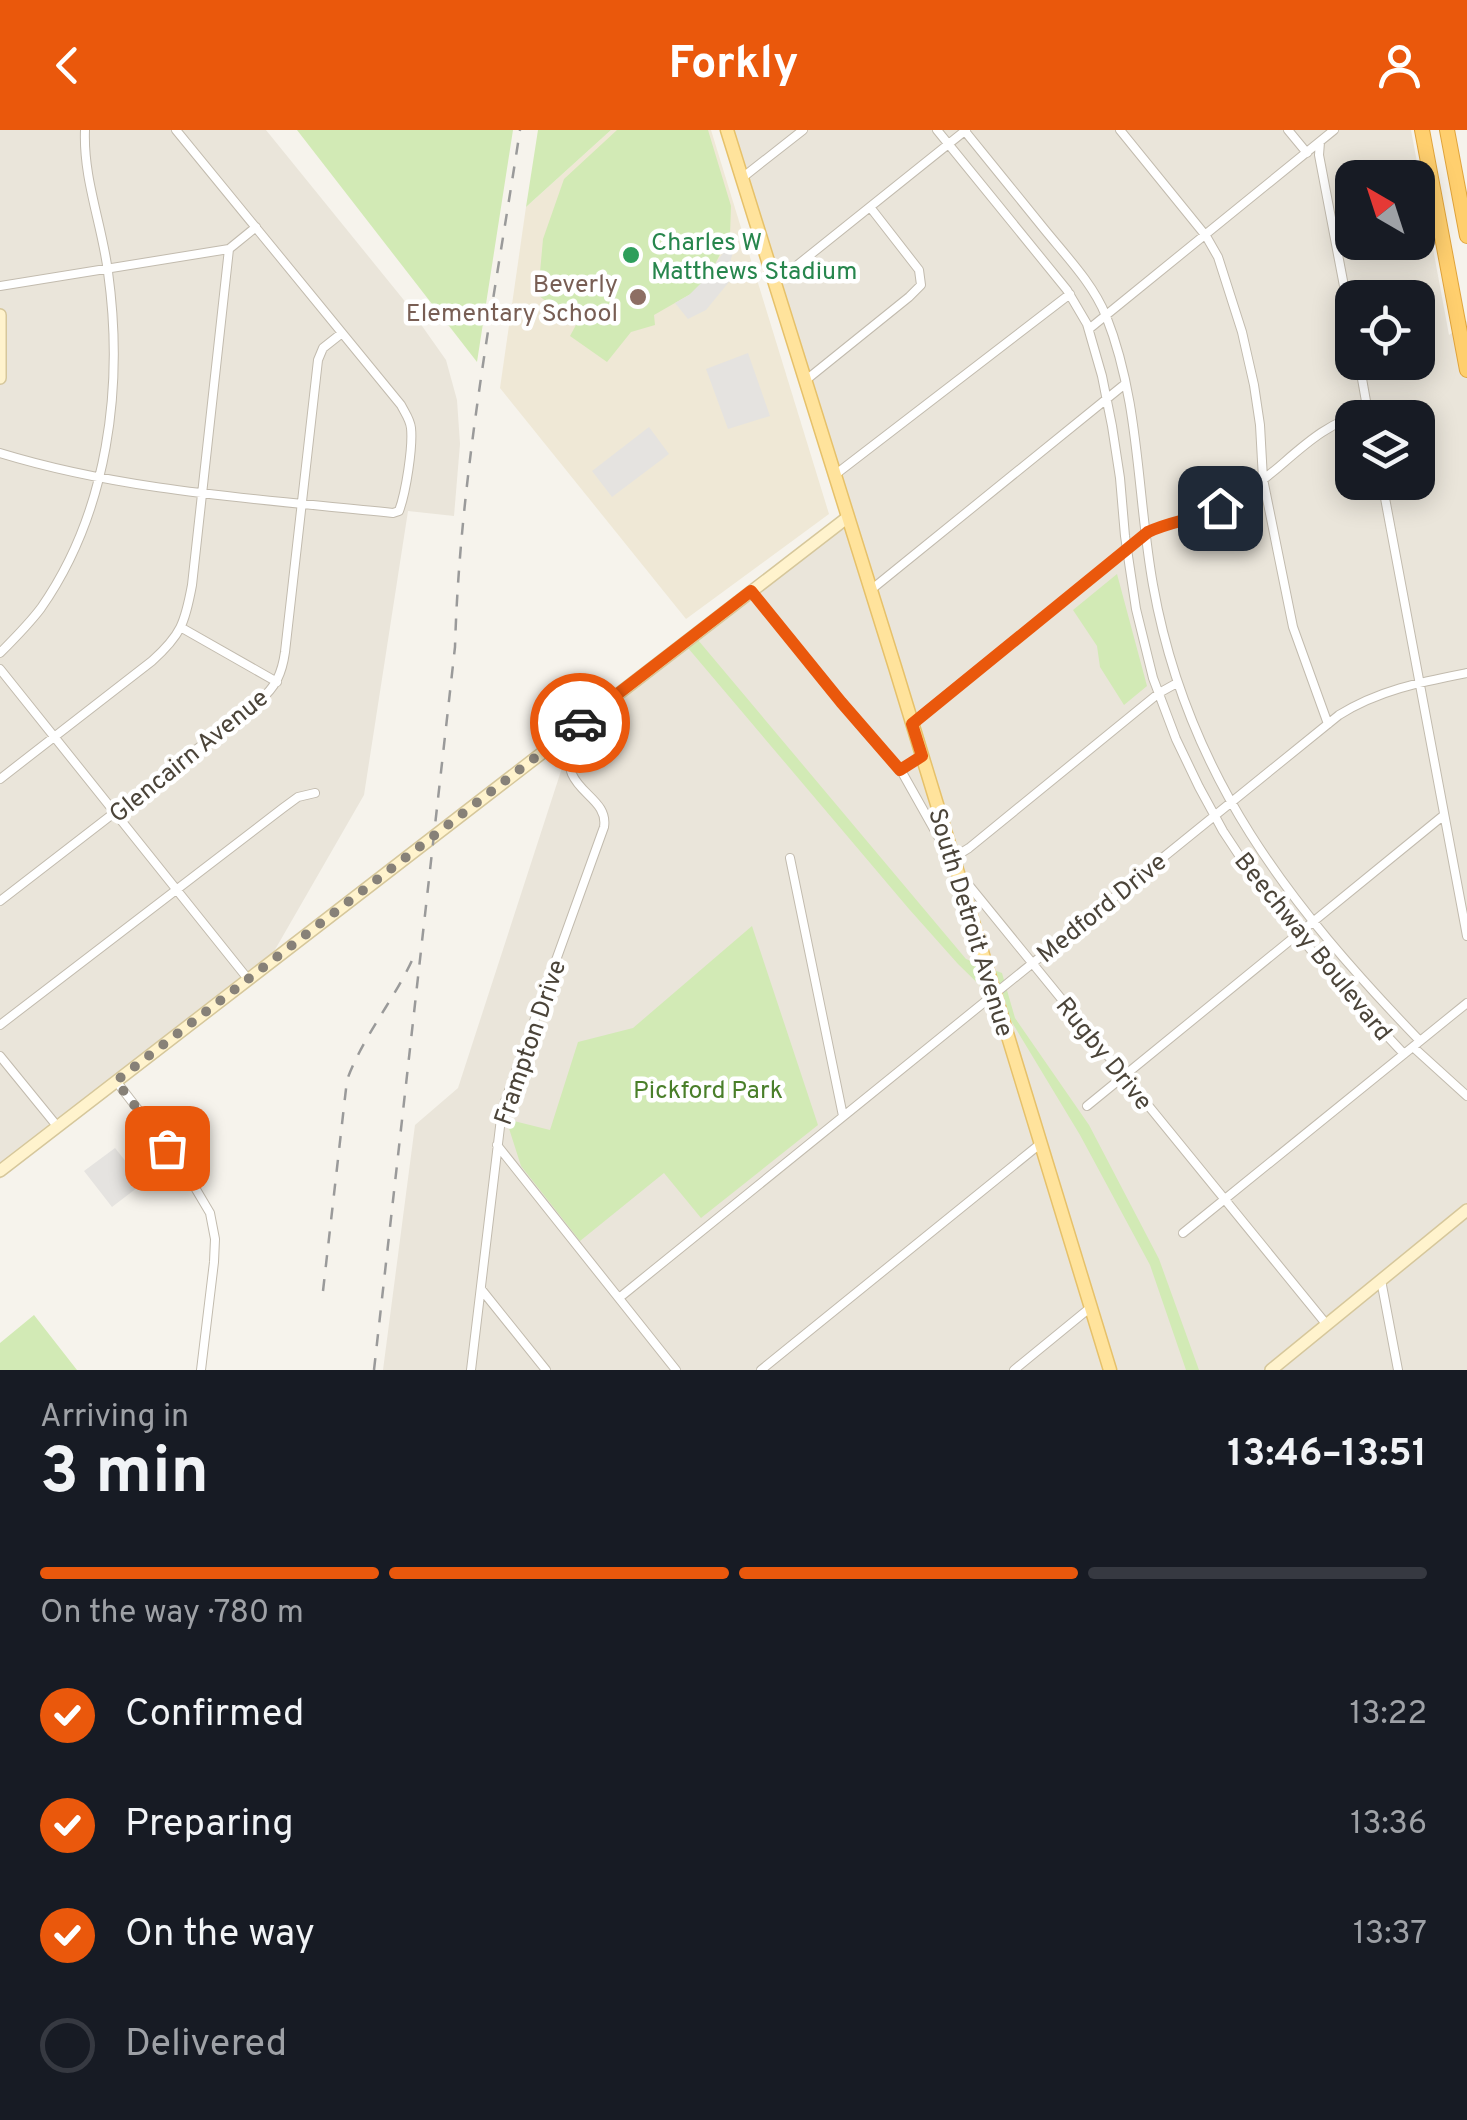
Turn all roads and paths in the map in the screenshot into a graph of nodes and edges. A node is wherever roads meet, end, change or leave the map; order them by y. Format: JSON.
{"nodes":[{"id":1,"x":85,"y":130,"type":"edge"},
{"id":2,"x":176,"y":130,"type":"edge"},
{"id":3,"x":727,"y":130,"type":"edge"},
{"id":4,"x":803,"y":130,"type":"edge"},
{"id":5,"x":937,"y":130,"type":"edge"},
{"id":6,"x":965,"y":130,"type":"edge"},
{"id":7,"x":1120,"y":130,"type":"edge"},
{"id":8,"x":1330,"y":130,"type":"edge"},
{"id":9,"x":1422,"y":130,"type":"edge"},
{"id":10,"x":1447,"y":130,"type":"edge"},
{"id":11,"x":1292,"y":132,"type":"edge"},
{"id":12,"x":1320,"y":142,"type":"junction"},
{"id":13,"x":949,"y":144,"type":"junction"},
{"id":14,"x":1307,"y":153,"type":"junction"},
{"id":15,"x":742,"y":178,"type":"junction"},
{"id":16,"x":870,"y":208,"type":"junction"},
{"id":17,"x":256,"y":227,"type":"junction"},
{"id":18,"x":1206,"y":236,"type":"junction"},
{"id":19,"x":1467,"y":236,"type":"edge"},
{"id":20,"x":229,"y":250,"type":"junction"},
{"id":21,"x":108,"y":268,"type":"junction"},
{"id":22,"x":1343,"y":280,"type":"edge"},
{"id":23,"x":775,"y":283,"type":"junction"},
{"id":24,"x":0,"y":286,"type":"edge"},
{"id":25,"x":1070,"y":294,"type":"junction"},
{"id":26,"x":0,"y":315,"type":"edge"},
{"id":27,"x":1106,"y":316,"type":"junction"},
{"id":28,"x":1088,"y":329,"type":"junction"},
{"id":29,"x":342,"y":332,"type":"junction"},
{"id":30,"x":1467,"y":370,"type":"edge"},
{"id":31,"x":0,"y":378,"type":"edge"},
{"id":32,"x":806,"y":380,"type":"junction"},
{"id":33,"x":1124,"y":384,"type":"junction"},
{"id":34,"x":1106,"y":399,"type":"junction"},
{"id":35,"x":1335,"y":424,"type":"edge"},
{"id":36,"x":0,"y":454,"type":"edge"},
{"id":37,"x":835,"y":475,"type":"junction"},
{"id":38,"x":99,"y":479,"type":"junction"},
{"id":39,"x":1263,"y":480,"type":"junction"},
{"id":40,"x":201,"y":492,"type":"junction"},
{"id":41,"x":1385,"y":500,"type":"edge"},
{"id":42,"x":301,"y":503,"type":"junction"},
{"id":43,"x":848,"y":517,"type":"junction"},
{"id":44,"x":1145,"y":534,"type":"junction"},
{"id":45,"x":1126,"y":548,"type":"junction"},
{"id":46,"x":870,"y":590,"type":"junction"},
{"id":47,"x":751,"y":591,"type":"junction"},
{"id":48,"x":182,"y":628,"type":"junction"},
{"id":49,"x":0,"y":653,"type":"edge"},
{"id":50,"x":0,"y":669,"type":"edge"},
{"id":51,"x":1467,"y":673,"type":"edge"},
{"id":52,"x":277,"y":682,"type":"junction"},
{"id":53,"x":1420,"y":682,"type":"junction"},
{"id":54,"x":1177,"y":683,"type":"junction"},
{"id":55,"x":1159,"y":693,"type":"junction"},
{"id":56,"x":912,"y":724,"type":"junction"},
{"id":57,"x":1328,"y":724,"type":"junction"},
{"id":58,"x":565,"y":734,"type":"junction"},
{"id":59,"x":55,"y":737,"type":"junction"},
{"id":60,"x":922,"y":756,"type":"junction"},
{"id":61,"x":900,"y":770,"type":"junction"},
{"id":62,"x":0,"y":779,"type":"edge"},
{"id":63,"x":315,"y":793,"type":"dead end"},
{"id":64,"x":1230,"y":803,"type":"junction"},
{"id":65,"x":115,"y":813,"type":"junction"},
{"id":66,"x":1444,"y":815,"type":"junction"},
{"id":67,"x":1214,"y":816,"type":"junction"},
{"id":68,"x":790,"y":858,"type":"dead end"},
{"id":69,"x":955,"y":864,"type":"junction"},
{"id":70,"x":176,"y":889,"type":"junction"},
{"id":71,"x":0,"y":902,"type":"edge"},
{"id":72,"x":1314,"y":922,"type":"junction"},
{"id":73,"x":1298,"y":934,"type":"junction"},
{"id":74,"x":1467,"y":936,"type":"edge"},
{"id":75,"x":1032,"y":963,"type":"junction"},
{"id":76,"x":248,"y":979,"type":"junction"},
{"id":77,"x":994,"y":993,"type":"junction"},
{"id":78,"x":1467,"y":1003,"type":"edge"},
{"id":79,"x":0,"y":1026,"type":"edge"},
{"id":80,"x":1417,"y":1044,"type":"junction"},
{"id":81,"x":1404,"y":1054,"type":"junction"},
{"id":82,"x":0,"y":1056,"type":"edge"},
{"id":83,"x":1124,"y":1076,"type":"junction"},
{"id":84,"x":116,"y":1081,"type":"junction"},
{"id":85,"x":1467,"y":1096,"type":"edge"},
{"id":86,"x":1087,"y":1106,"type":"dead end"},
{"id":87,"x":842,"y":1116,"type":"junction"},
{"id":88,"x":57,"y":1126,"type":"junction"},
{"id":89,"x":1040,"y":1144,"type":"junction"},
{"id":90,"x":496,"y":1145,"type":"junction"},
{"id":91,"x":0,"y":1170,"type":"edge"},
{"id":92,"x":1225,"y":1200,"type":"junction"},
{"id":93,"x":1467,"y":1210,"type":"edge"},
{"id":94,"x":1184,"y":1233,"type":"dead end"},
{"id":95,"x":1381,"y":1280,"type":"junction"},
{"id":96,"x":480,"y":1289,"type":"junction"},
{"id":97,"x":619,"y":1298,"type":"junction"},
{"id":98,"x":1091,"y":1307,"type":"junction"},
{"id":99,"x":1327,"y":1324,"type":"junction"},
{"id":100,"x":201,"y":1370,"type":"edge"},
{"id":101,"x":471,"y":1370,"type":"edge"},
{"id":102,"x":546,"y":1370,"type":"edge"},
{"id":103,"x":676,"y":1370,"type":"edge"},
{"id":104,"x":761,"y":1370,"type":"edge"},
{"id":105,"x":1014,"y":1370,"type":"edge"},
{"id":106,"x":1110,"y":1370,"type":"edge"},
{"id":107,"x":1271,"y":1370,"type":"edge"},
{"id":108,"x":1398,"y":1370,"type":"edge"}],
"edges":[{"from":1,"to":21,"type":"street"},
{"from":2,"to":17,"type":"street"},
{"from":3,"to":15,"type":"main road","name":"South Detroit Avenue"},
{"from":4,"to":15,"type":"street"},
{"from":5,"to":13,"type":"street","name":"Beechway Boulevard"},
{"from":6,"to":13,"type":"street"},
{"from":6,"to":27,"type":"street","name":"Beechway Boulevard"},
{"from":7,"to":18,"type":"street"},
{"from":8,"to":12,"type":"street"},
{"from":9,"to":30,"type":"highway"},
{"from":10,"to":19,"type":"highway"},
{"from":11,"to":14,"type":"street"},
{"from":12,"to":14,"type":"street"},
{"from":12,"to":22,"type":"street"},
{"from":13,"to":16,"type":"street"},
{"from":13,"to":25,"type":"street","name":"Beechway Boulevard"},
{"from":14,"to":18,"type":"street"},
{"from":15,"to":23,"type":"main road","name":"South Detroit Avenue"},
{"from":16,"to":23,"type":"street"},
{"from":16,"to":32,"type":"street"},
{"from":17,"to":20,"type":"street"},
{"from":17,"to":29,"type":"street"},
{"from":18,"to":27,"type":"street"},
{"from":18,"to":39,"type":"street"},
{"from":20,"to":21,"type":"street"},
{"from":20,"to":40,"type":"street"},
{"from":21,"to":24,"type":"street"},
{"from":21,"to":38,"type":"street"},
{"from":23,"to":32,"type":"main road","name":"South Detroit Avenue"},
{"from":25,"to":28,"type":"street","name":"Beechway Boulevard"},
{"from":25,"to":37,"type":"street"},
{"from":26,"to":31,"type":"street"},
{"from":27,"to":28,"type":"street"},
{"from":27,"to":33,"type":"street","name":"Beechway Boulevard"},
{"from":28,"to":34,"type":"street","name":"Beechway Boulevard"},
{"from":29,"to":42,"type":"street","name":"Glencairn Avenue"},
{"from":29,"to":42,"type":"street"},
{"from":32,"to":37,"type":"main road","name":"South Detroit Avenue"},
{"from":33,"to":34,"type":"street"},
{"from":33,"to":44,"type":"street","name":"Beechway Boulevard"},
{"from":34,"to":45,"type":"street","name":"Beechway Boulevard"},
{"from":34,"to":46,"type":"street"},
{"from":35,"to":39,"type":"street"},
{"from":36,"to":38,"type":"street"},
{"from":37,"to":43,"type":"main road","name":"South Detroit Avenue"},
{"from":38,"to":40,"type":"street"},
{"from":38,"to":49,"type":"street"},
{"from":39,"to":44,"type":"street"},
{"from":39,"to":57,"type":"street"},
{"from":40,"to":42,"type":"street"},
{"from":40,"to":48,"type":"street"},
{"from":41,"to":53,"type":"street"},
{"from":42,"to":52,"type":"street","name":"Glencairn Avenue"},
{"from":43,"to":46,"type":"main road","name":"South Detroit Avenue"},
{"from":43,"to":47,"type":"street"},
{"from":44,"to":45,"type":"street"},
{"from":44,"to":54,"type":"street","name":"Beechway Boulevard"},
{"from":45,"to":55,"type":"street","name":"Beechway Boulevard"},
{"from":45,"to":56,"type":"street"},
{"from":46,"to":56,"type":"main road","name":"South Detroit Avenue"},
{"from":47,"to":58,"type":"street"},
{"from":47,"to":61,"type":"street","name":"Rugby Drive"},
{"from":48,"to":52,"type":"street"},
{"from":48,"to":59,"type":"street"},
{"from":50,"to":59,"type":"street"},
{"from":51,"to":53,"type":"street","name":"Medford Drive"},
{"from":52,"to":65,"type":"street","name":"Glencairn Avenue"},
{"from":53,"to":57,"type":"street","name":"Medford Drive"},
{"from":53,"to":66,"type":"street"},
{"from":54,"to":55,"type":"street"},
{"from":54,"to":64,"type":"street","name":"Beechway Boulevard"},
{"from":55,"to":67,"type":"street","name":"Beechway Boulevard"},
{"from":55,"to":69,"type":"street"},
{"from":56,"to":60,"type":"main road","name":"South Detroit Avenue"},
{"from":57,"to":64,"type":"street","name":"Medford Drive"},
{"from":58,"to":76,"type":"street"},
{"from":58,"to":90,"type":"street","name":"Frampton Drive"},
{"from":59,"to":62,"type":"street"},
{"from":59,"to":65,"type":"street"},
{"from":60,"to":61,"type":"street"},
{"from":60,"to":69,"type":"main road","name":"South Detroit Avenue"},
{"from":61,"to":69,"type":"street","name":"Rugby Drive"},
{"from":63,"to":70,"type":"street"},
{"from":64,"to":67,"type":"street","name":"Medford Drive"},
{"from":64,"to":72,"type":"street","name":"Beechway Boulevard"},
{"from":65,"to":70,"type":"street"},
{"from":65,"to":71,"type":"street","name":"Glencairn Avenue"},
{"from":66,"to":72,"type":"street"},
{"from":66,"to":74,"type":"street"},
{"from":67,"to":73,"type":"street","name":"Beechway Boulevard"},
{"from":67,"to":75,"type":"street","name":"Medford Drive"},
{"from":68,"to":87,"type":"street"},
{"from":69,"to":75,"type":"street","name":"Rugby Drive"},
{"from":69,"to":77,"type":"main road","name":"South Detroit Avenue"},
{"from":70,"to":76,"type":"street"},
{"from":70,"to":79,"type":"street"},
{"from":72,"to":73,"type":"street"},
{"from":72,"to":80,"type":"street","name":"Beechway Boulevard"},
{"from":73,"to":81,"type":"street","name":"Beechway Boulevard"},
{"from":73,"to":83,"type":"street"},
{"from":75,"to":77,"type":"street","name":"Medford Drive"},
{"from":75,"to":83,"type":"street","name":"Rugby Drive"},
{"from":76,"to":84,"type":"street"},
{"from":77,"to":87,"type":"street","name":"Medford Drive"},
{"from":77,"to":89,"type":"main road","name":"South Detroit Avenue"},
{"from":78,"to":80,"type":"street"},
{"from":80,"to":81,"type":"street"},
{"from":80,"to":85,"type":"street","name":"Beechway Boulevard"},
{"from":81,"to":92,"type":"street"},
{"from":82,"to":88,"type":"street"},
{"from":83,"to":86,"type":"street"},
{"from":83,"to":92,"type":"street","name":"Rugby Drive"},
{"from":84,"to":88,"type":"street"},
{"from":84,"to":100,"type":"street"},
{"from":87,"to":97,"type":"street","name":"Medford Drive"},
{"from":88,"to":91,"type":"street"},
{"from":89,"to":98,"type":"main road","name":"South Detroit Avenue"},
{"from":89,"to":104,"type":"street"},
{"from":90,"to":96,"type":"street","name":"Frampton Drive"},
{"from":90,"to":97,"type":"street"},
{"from":92,"to":94,"type":"street"},
{"from":92,"to":99,"type":"street","name":"Rugby Drive"},
{"from":93,"to":95,"type":"street"},
{"from":95,"to":99,"type":"street"},
{"from":95,"to":108,"type":"street"},
{"from":96,"to":101,"type":"street","name":"Frampton Drive"},
{"from":96,"to":102,"type":"street"},
{"from":97,"to":103,"type":"street"},
{"from":98,"to":105,"type":"street"},
{"from":98,"to":106,"type":"main road","name":"South Detroit Avenue"},
{"from":99,"to":107,"type":"street"}]}
